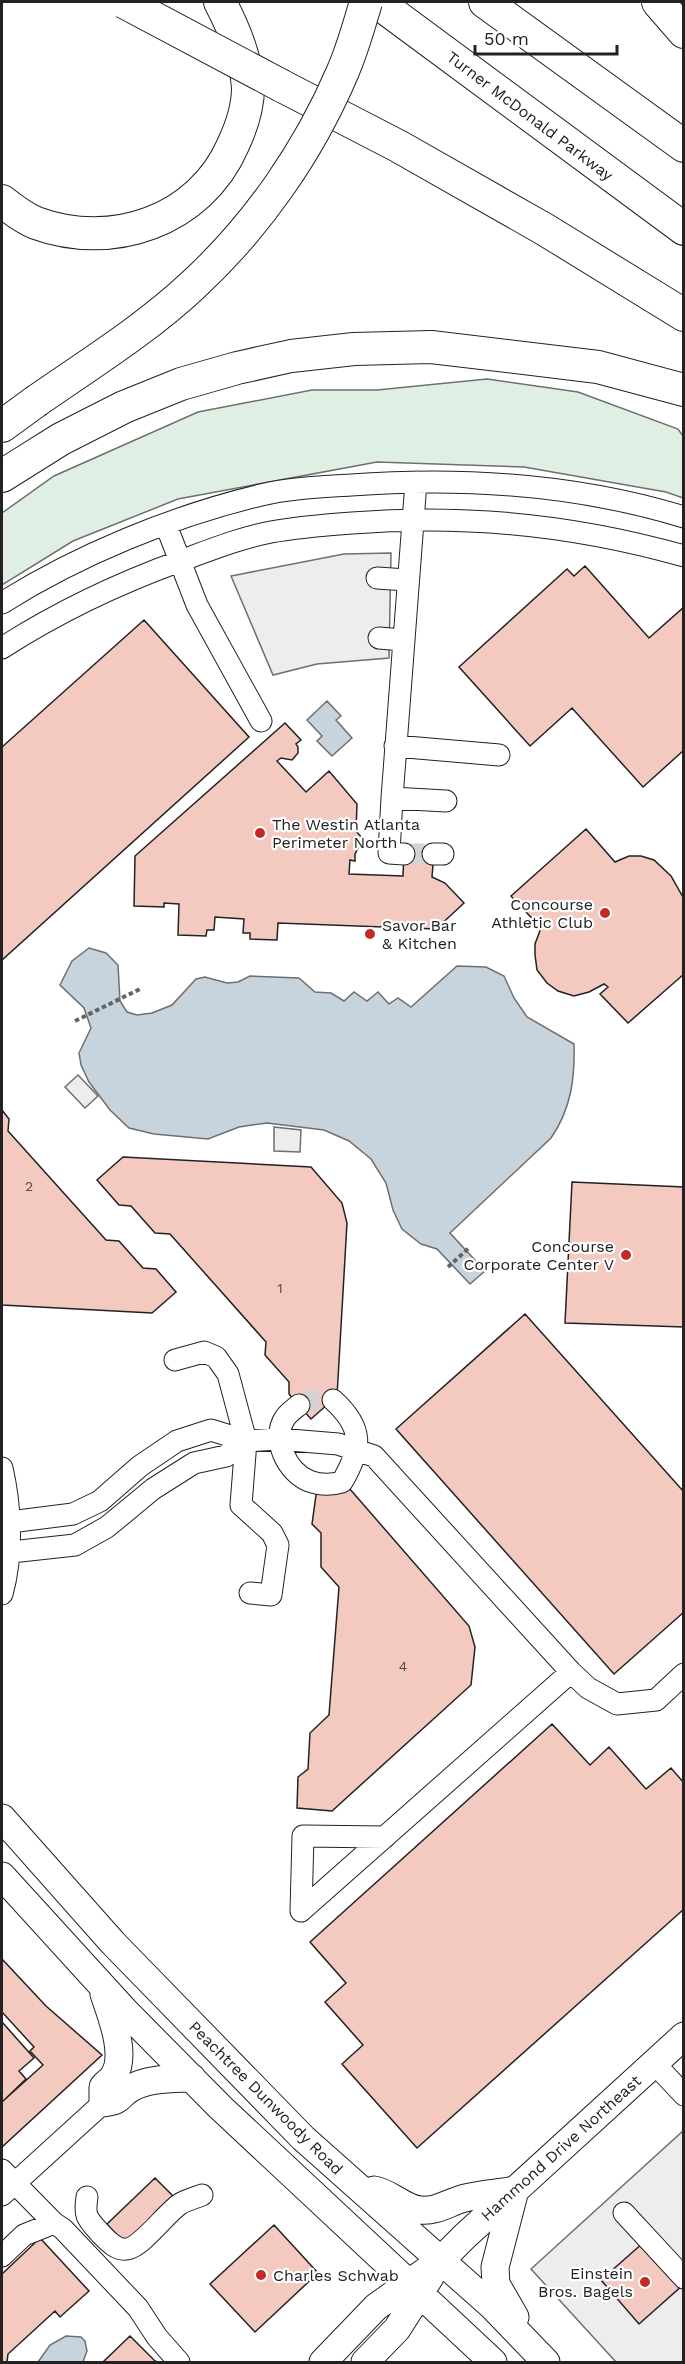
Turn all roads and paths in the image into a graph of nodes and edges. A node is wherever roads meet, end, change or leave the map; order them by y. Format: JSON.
{"nodes":[{"id":1,"x":124,"y":2,"type":"edge"},
{"id":2,"x":220,"y":2,"type":"edge"},
{"id":3,"x":366,"y":2,"type":"edge"},
{"id":4,"x":377,"y":2,"type":"edge"},
{"id":5,"x":485,"y":2,"type":"edge"},
{"id":6,"x":658,"y":2,"type":"edge"},
{"id":7,"x":684,"y":32,"type":"edge"},
{"id":8,"x":684,"y":146,"type":"edge"},
{"id":9,"x":2,"y":201,"type":"edge"},
{"id":10,"x":684,"y":229,"type":"edge"},
{"id":11,"x":684,"y":315,"type":"edge"},
{"id":12,"x":684,"y":390,"type":"edge"},
{"id":13,"x":2,"y":426,"type":"edge"},
{"id":14,"x":2,"y":476,"type":"edge"},
{"id":15,"x":416,"y":482,"type":"junction"},
{"id":16,"x":684,"y":517,"type":"edge"},
{"id":17,"x":411,"y":520,"type":"junction"},
{"id":18,"x":165,"y":525,"type":"junction"},
{"id":19,"x":684,"y":556,"type":"edge"},
{"id":20,"x":178,"y":561,"type":"junction"},
{"id":21,"x":377,"y":578,"type":"dead end"},
{"id":22,"x":407,"y":580,"type":"junction"},
{"id":23,"x":2,"y":603,"type":"edge"},
{"id":24,"x":379,"y":638,"type":"dead end"},
{"id":25,"x":403,"y":640,"type":"junction"},
{"id":26,"x":2,"y":648,"type":"edge"},
{"id":27,"x":261,"y":721,"type":"dead end"},
{"id":28,"x":395,"y":746,"type":"junction"},
{"id":29,"x":499,"y":755,"type":"dead end"},
{"id":30,"x":392,"y":798,"type":"junction"},
{"id":31,"x":446,"y":801,"type":"dead end"},
{"id":32,"x":404,"y":854,"type":"dead end"},
{"id":33,"x":140,"y":989,"type":"dead end"},
{"id":34,"x":75,"y":1021,"type":"dead end"},
{"id":35,"x":470,"y":1246,"type":"dead end"},
{"id":36,"x":448,"y":1267,"type":"dead end"},
{"id":37,"x":175,"y":1360,"type":"dead end"},
{"id":38,"x":333,"y":1400,"type":"dead end"},
{"id":39,"x":298,"y":1405,"type":"tunnel mouth"},
{"id":40,"x":279,"y":1439,"type":"junction"},
{"id":41,"x":246,"y":1441,"type":"junction"},
{"id":42,"x":356,"y":1449,"type":"junction"},
{"id":43,"x":2,"y":1468,"type":"edge"},
{"id":44,"x":5,"y":1523,"type":"edge"},
{"id":45,"x":5,"y":1553,"type":"edge"},
{"id":46,"x":249,"y":1593,"type":"dead end"},
{"id":47,"x":2,"y":1594,"type":"edge"},
{"id":48,"x":570,"y":1672,"type":"junction"},
{"id":49,"x":684,"y":1674,"type":"edge"},
{"id":50,"x":2,"y":1818,"type":"edge"},
{"id":51,"x":385,"y":1837,"type":"junction"},
{"id":52,"x":2,"y":1876,"type":"edge"},
{"id":53,"x":101,"y":1984,"type":"junction"},
{"id":54,"x":684,"y":2036,"type":"edge"},
{"id":55,"x":654,"y":2063,"type":"junction"},
{"id":56,"x":192,"y":2078,"type":"junction"},
{"id":57,"x":684,"y":2095,"type":"edge"},
{"id":58,"x":103,"y":2103,"type":"junction"},
{"id":59,"x":6,"y":2183,"type":"edge"},
{"id":60,"x":359,"y":2189,"type":"junction"},
{"id":61,"x":515,"y":2190,"type":"junction"},
{"id":62,"x":202,"y":2195,"type":"dead end"},
{"id":63,"x":87,"y":2197,"type":"dead end"},
{"id":64,"x":624,"y":2213,"type":"dead end"},
{"id":65,"x":54,"y":2223,"type":"junction"},
{"id":66,"x":2,"y":2256,"type":"edge"},
{"id":67,"x":440,"y":2261,"type":"junction"},
{"id":68,"x":684,"y":2278,"type":"edge"},
{"id":69,"x":415,"y":2288,"type":"junction"},
{"id":70,"x":543,"y":2359,"type":"edge"},
{"id":71,"x":179,"y":2362,"type":"edge"},
{"id":72,"x":323,"y":2362,"type":"edge"},
{"id":73,"x":365,"y":2362,"type":"edge"},
{"id":74,"x":493,"y":2362,"type":"edge"}],
"edges":[{"from":1,"to":11,"type":"highway","bridge":true},
{"from":2,"to":9,"type":"highway"},
{"from":3,"to":13,"type":"highway","bridge":true},
{"from":4,"to":10,"type":"highway","name":"Turner McDonald Parkway"},
{"from":5,"to":8,"type":"highway"},
{"from":6,"to":7,"type":"highway"},
{"from":12,"to":14,"type":"highway"},
{"from":15,"to":16,"type":"street"},
{"from":15,"to":17,"type":"street"},
{"from":15,"to":18,"type":"street"},
{"from":17,"to":19,"type":"street"},
{"from":17,"to":20,"type":"street"},
{"from":17,"to":22,"type":"street"},
{"from":18,"to":20,"type":"street"},
{"from":18,"to":23,"type":"street"},
{"from":20,"to":26,"type":"street"},
{"from":20,"to":27,"type":"street"},
{"from":21,"to":22,"type":"street"},
{"from":22,"to":25,"type":"street"},
{"from":24,"to":25,"type":"street"},
{"from":25,"to":28,"type":"street"},
{"from":28,"to":29,"type":"street"},
{"from":28,"to":30,"type":"street"},
{"from":30,"to":31,"type":"street"},
{"from":30,"to":32,"type":"street"},
{"from":33,"to":34,"type":"path"},
{"from":35,"to":36,"type":"path"},
{"from":37,"to":41,"type":"street"},
{"from":38,"to":42,"type":"street"},
{"from":39,"to":40,"type":"street"},
{"from":40,"to":41,"type":"street"},
{"from":40,"to":42,"type":"street"},
{"from":40,"to":42,"type":"street"},
{"from":41,"to":44,"type":"street"},
{"from":41,"to":45,"type":"street"},
{"from":41,"to":46,"type":"street"},
{"from":42,"to":48,"type":"street"},
{"from":43,"to":44,"type":"street"},
{"from":44,"to":45,"type":"street"},
{"from":45,"to":47,"type":"street"},
{"from":48,"to":49,"type":"street"},
{"from":48,"to":51,"type":"street"},
{"from":50,"to":60,"type":"main road","name":"Peachtree Dunwoody Road"},
{"from":51,"to":51,"type":"street"},
{"from":52,"to":53,"type":"main road"},
{"from":53,"to":56,"type":"main road"},
{"from":53,"to":58,"type":"main road"},
{"from":54,"to":55,"type":"main road","name":"Hammond Drive Northeast"},
{"from":55,"to":57,"type":"street"},
{"from":55,"to":61,"type":"main road","name":"Hammond Drive Northeast"},
{"from":56,"to":58,"type":"main road"},
{"from":56,"to":69,"type":"main road"},
{"from":58,"to":59,"type":"street"},
{"from":59,"to":65,"type":"street"},
{"from":60,"to":61,"type":"main road"},
{"from":60,"to":67,"type":"main road","name":"Peachtree Dunwoody Road"},
{"from":61,"to":67,"type":"main road","name":"Hammond Drive Northeast"},
{"from":61,"to":70,"type":"main road"},
{"from":62,"to":63,"type":"street"},
{"from":64,"to":68,"type":"street"},
{"from":65,"to":66,"type":"street"},
{"from":65,"to":71,"type":"street"},
{"from":67,"to":69,"type":"main road","name":"Hammond Drive Northeast"},
{"from":67,"to":70,"type":"main road","name":"Peachtree Dunwoody Road"},
{"from":69,"to":72,"type":"main road","name":"Hammond Drive Northeast"},
{"from":69,"to":73,"type":"main road","name":"Hammond Drive Northeast"},
{"from":69,"to":74,"type":"main road"}]}
